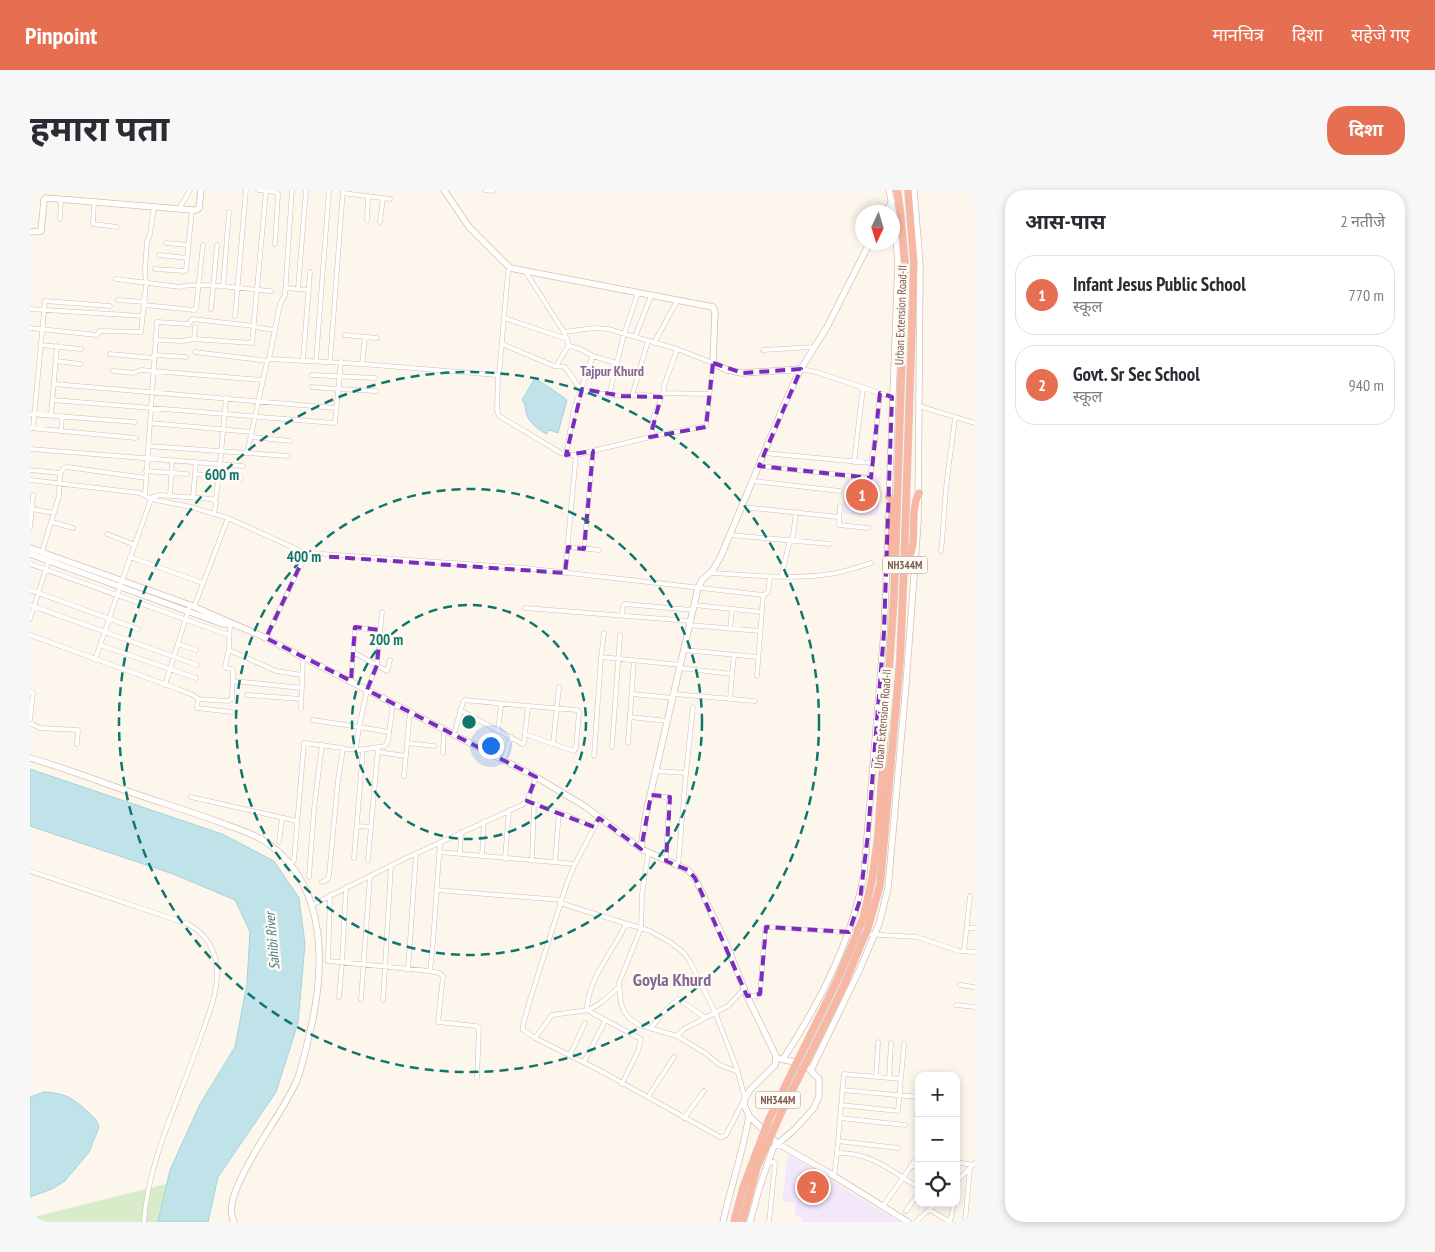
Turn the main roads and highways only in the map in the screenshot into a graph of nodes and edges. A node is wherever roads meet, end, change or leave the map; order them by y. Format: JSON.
{"nodes":[{"id":1,"x":898,"y":190,"type":"edge"},
{"id":2,"x":909,"y":194,"type":"edge"},
{"id":3,"x":919,"y":493,"type":"road end"},
{"id":4,"x":889,"y":496,"type":"road end"},
{"id":5,"x":904,"y":566,"type":"junction"},
{"id":6,"x":895,"y":576,"type":"junction"},
{"id":7,"x":734,"y":1222,"type":"edge"},
{"id":8,"x":742,"y":1222,"type":"edge"}],
"edges":[{"from":1,"to":6,"type":"highway","name":"Urban Extension Road-II","number":"NH344M","bridge":true},
{"from":2,"to":5,"type":"highway","name":"Urban Extension Road-II","number":"NH344M"},
{"from":3,"to":5,"type":"highway"},
{"from":4,"to":6,"type":"highway"},
{"from":5,"to":8,"type":"highway","name":"Urban Extension Road-II","number":"NH344M","bridge":true},
{"from":6,"to":7,"type":"highway","name":"Urban Extension Road-II","number":"NH344M","bridge":true}]}
